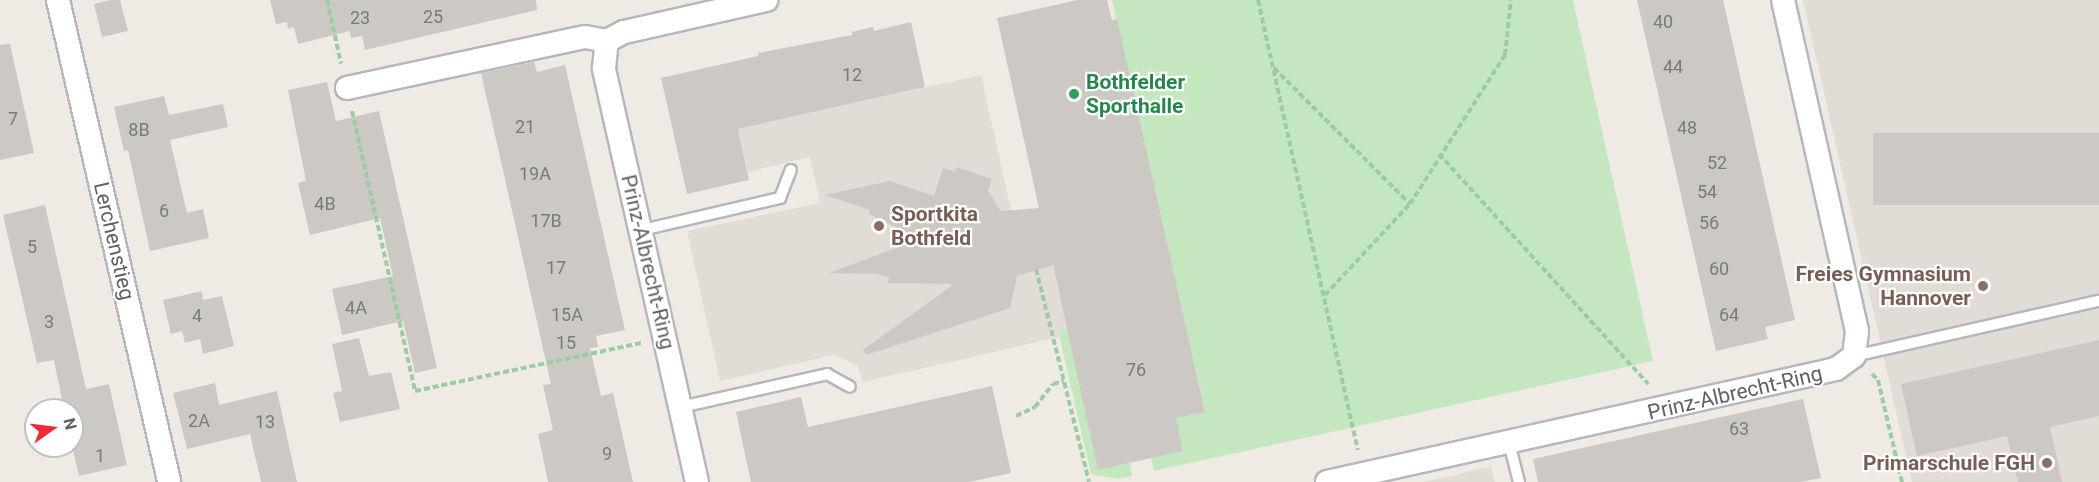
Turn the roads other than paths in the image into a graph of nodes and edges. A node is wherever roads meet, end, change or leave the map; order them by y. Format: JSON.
{"nodes":[{"id":1,"x":58,"y":0,"type":"edge"},
{"id":2,"x":766,"y":0,"type":"edge"},
{"id":3,"x":1783,"y":0,"type":"edge"},
{"id":4,"x":608,"y":41,"type":"junction"},
{"id":5,"x":347,"y":88,"type":"road end"},
{"id":6,"x":791,"y":170,"type":"dead end"},
{"id":7,"x":642,"y":230,"type":"junction"},
{"id":8,"x":2099,"y":301,"type":"edge"},
{"id":9,"x":1854,"y":356,"type":"junction"},
{"id":10,"x":850,"y":387,"type":"dead end"},
{"id":11,"x":681,"y":407,"type":"junction"},
{"id":12,"x":1509,"y":443,"type":"junction"},
{"id":13,"x":169,"y":482,"type":"edge"},
{"id":14,"x":697,"y":482,"type":"edge"},
{"id":15,"x":1327,"y":482,"type":"edge"},
{"id":16,"x":1519,"y":482,"type":"edge"}],
"edges":[{"from":1,"to":13,"type":"street","name":"Lerchenstieg"},
{"from":2,"to":4,"type":"street"},
{"from":3,"to":9,"type":"street"},
{"from":4,"to":5,"type":"street"},
{"from":4,"to":7,"type":"street","name":"Prinz-Albrecht-Ring"},
{"from":6,"to":7,"type":"lane"},
{"from":7,"to":11,"type":"street","name":"Prinz-Albrecht-Ring"},
{"from":8,"to":9,"type":"lane"},
{"from":9,"to":12,"type":"street","name":"Prinz-Albrecht-Ring"},
{"from":10,"to":11,"type":"lane"},
{"from":11,"to":14,"type":"street","name":"Prinz-Albrecht-Ring"},
{"from":12,"to":15,"type":"street","name":"Prinz-Albrecht-Ring"},
{"from":12,"to":16,"type":"lane"}]}
